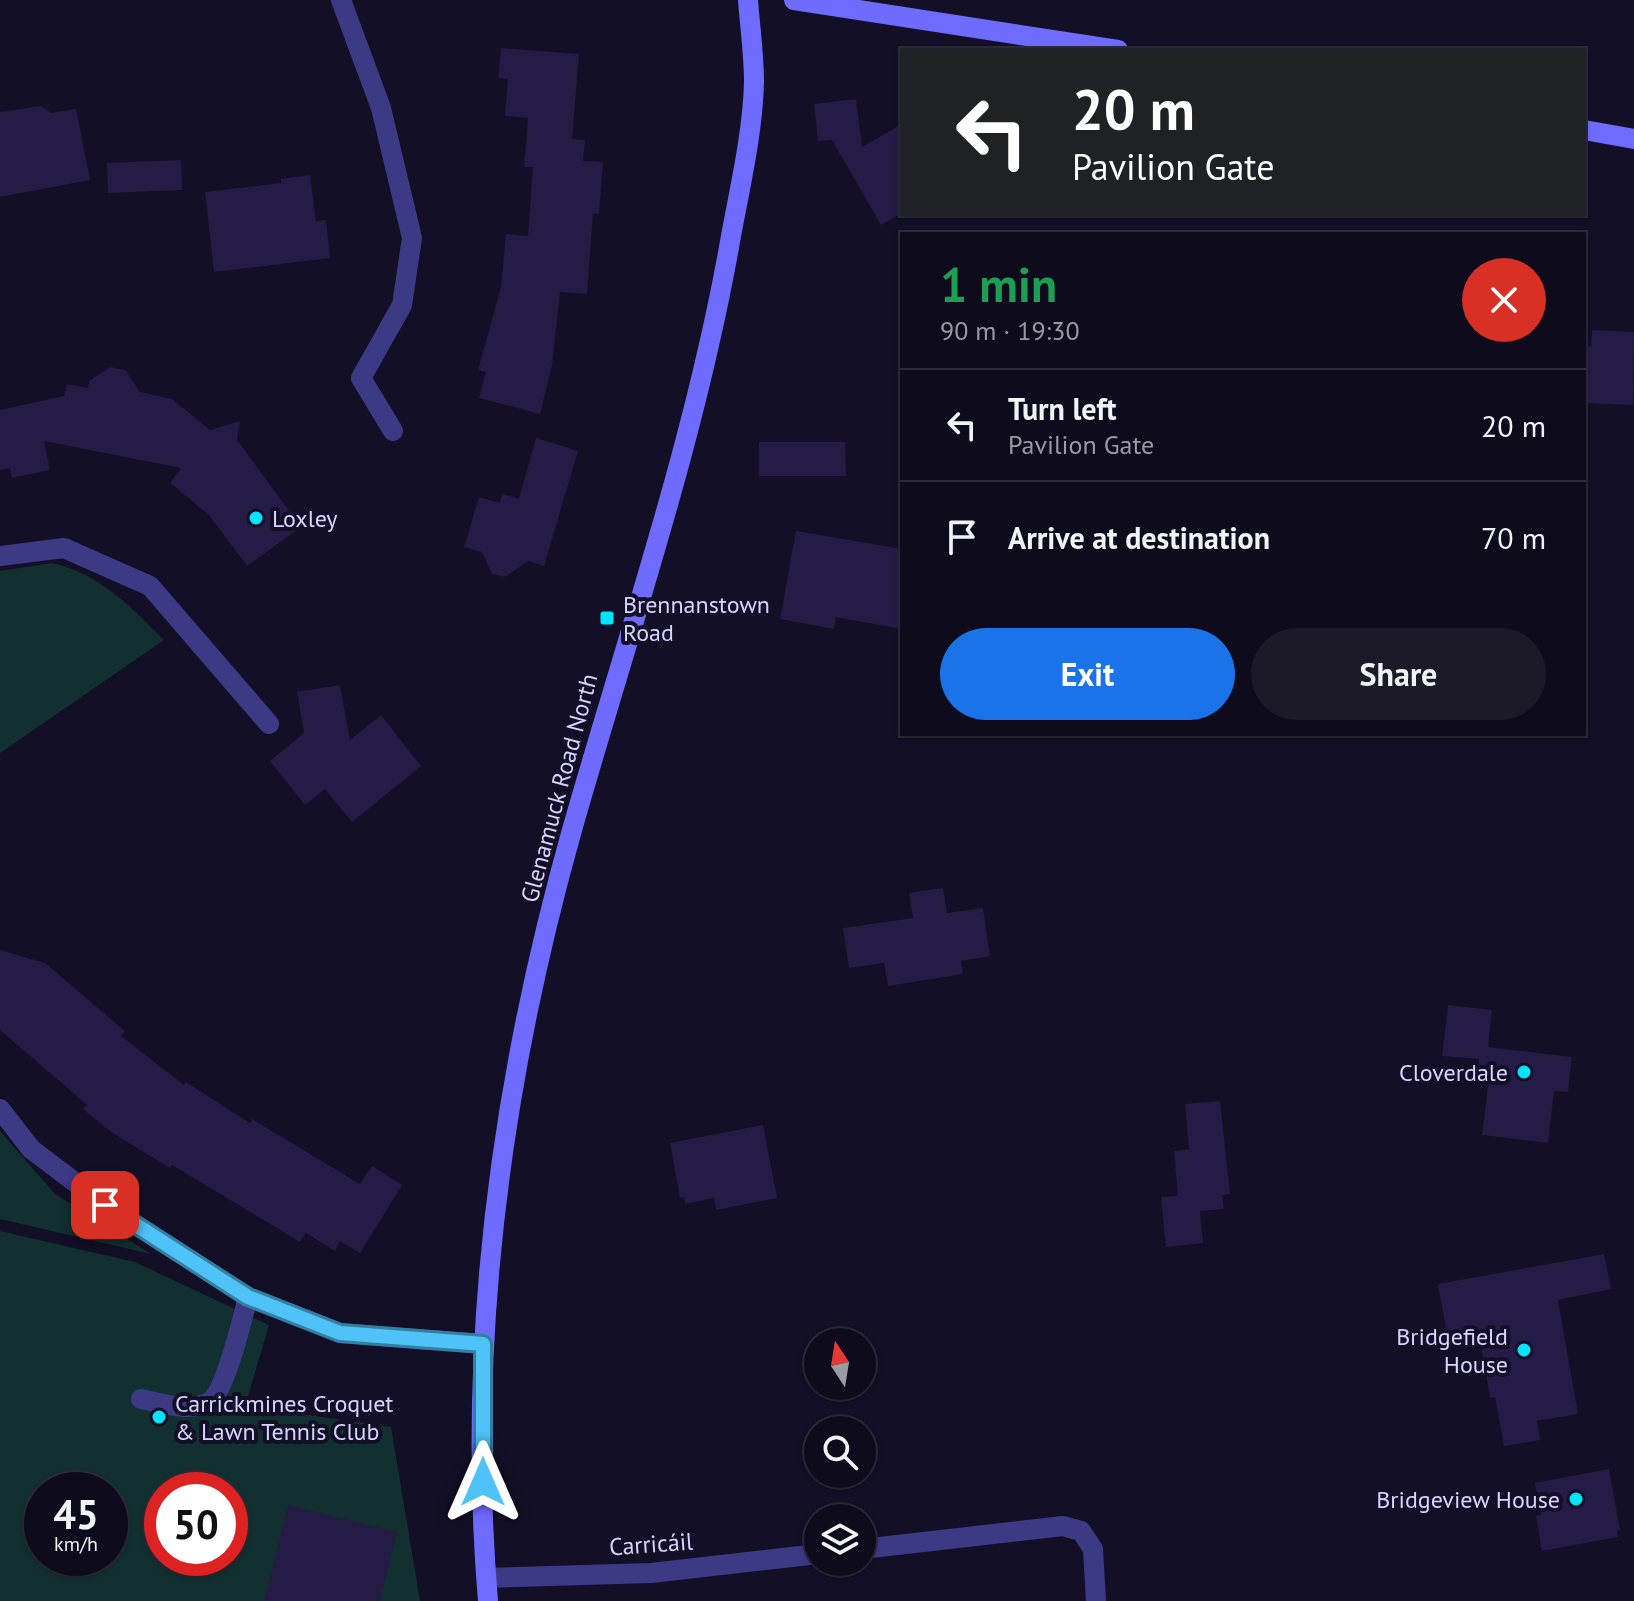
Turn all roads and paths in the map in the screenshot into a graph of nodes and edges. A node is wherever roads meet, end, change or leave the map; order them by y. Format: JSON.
{"nodes":[{"id":1,"x":341,"y":0,"type":"edge"},
{"id":2,"x":748,"y":0,"type":"edge"},
{"id":3,"x":794,"y":0,"type":"edge"},
{"id":4,"x":1105,"y":48,"type":"edge"},
{"id":5,"x":1586,"y":130,"type":"edge"},
{"id":6,"x":1634,"y":139,"type":"edge"},
{"id":7,"x":393,"y":431,"type":"dead end"},
{"id":8,"x":0,"y":556,"type":"edge"},
{"id":9,"x":269,"y":724,"type":"dead end"},
{"id":10,"x":0,"y":1109,"type":"edge"},
{"id":11,"x":248,"y":1297,"type":"junction"},
{"id":12,"x":483,"y":1344,"type":"junction"},
{"id":13,"x":141,"y":1399,"type":"dead end"},
{"id":14,"x":876,"y":1547,"type":"edge"},
{"id":15,"x":804,"y":1556,"type":"edge"},
{"id":16,"x":487,"y":1578,"type":"junction"},
{"id":17,"x":488,"y":1601,"type":"edge"},
{"id":18,"x":1096,"y":1601,"type":"edge"}],
"edges":[{"from":1,"to":7,"type":"street"},
{"from":2,"to":12,"type":"main road","name":"Glenamuck Road North"},
{"from":3,"to":4,"type":"main road"},
{"from":5,"to":6,"type":"main road"},
{"from":8,"to":9,"type":"street"},
{"from":10,"to":11,"type":"street"},
{"from":11,"to":12,"type":"street"},
{"from":11,"to":13,"type":"street"},
{"from":12,"to":16,"type":"main road","name":"Glenamuck Road North"},
{"from":14,"to":18,"type":"street"},
{"from":15,"to":16,"type":"street","name":"Carricáil"},
{"from":16,"to":17,"type":"main road","name":"Glenamuck Road North"}]}
